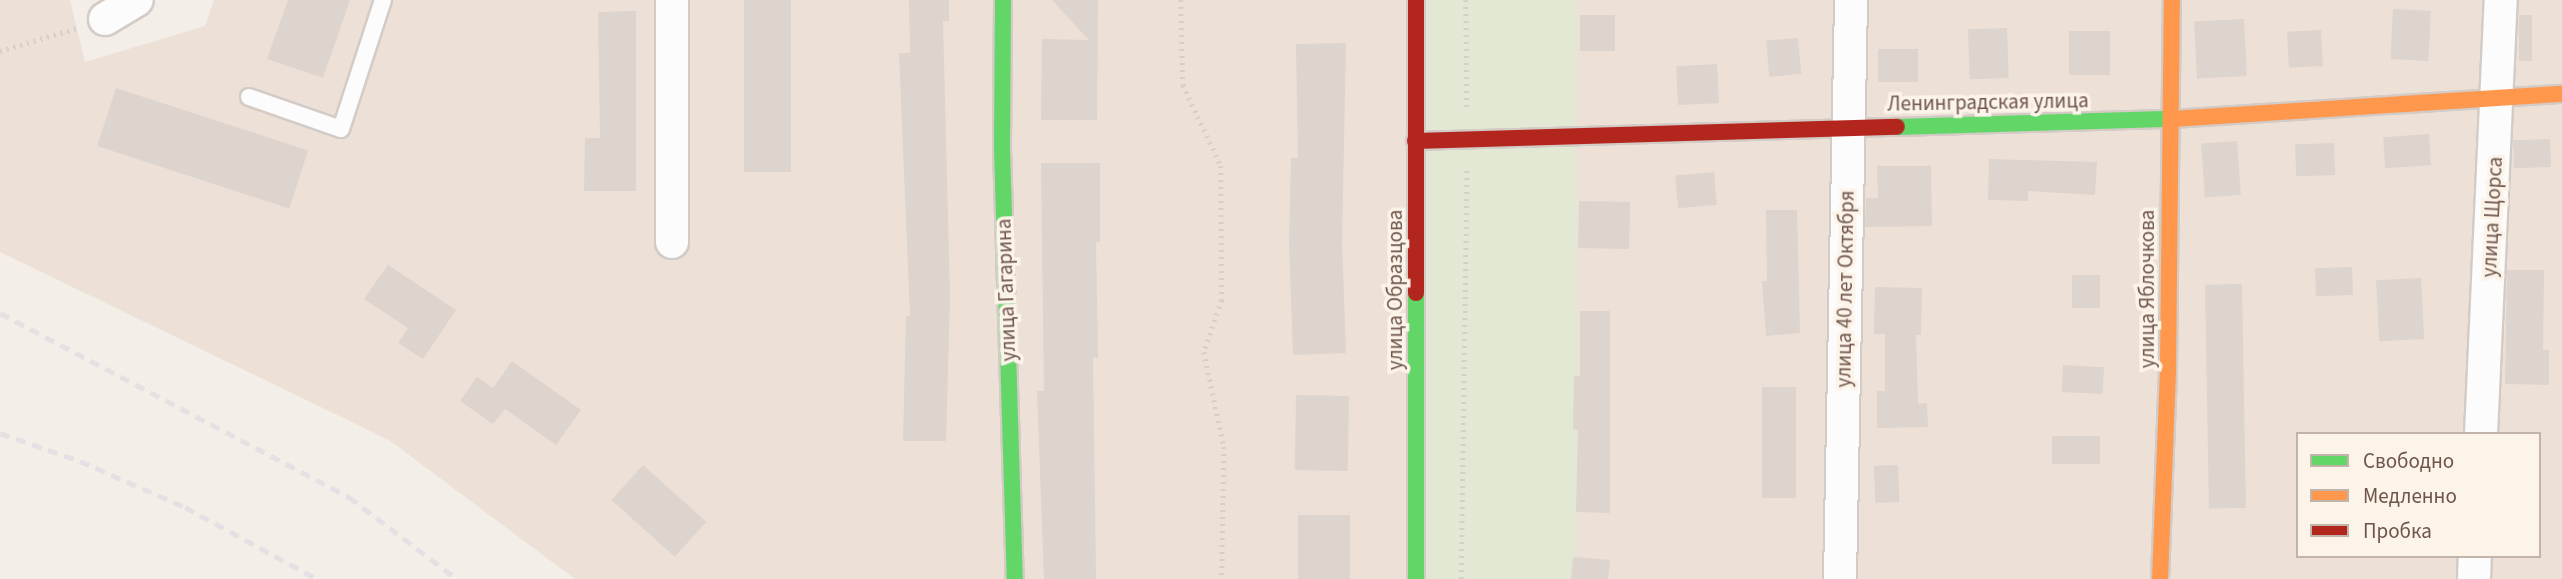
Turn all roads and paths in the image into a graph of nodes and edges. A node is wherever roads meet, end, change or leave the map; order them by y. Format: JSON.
{"nodes":[{"id":1,"x":137,"y":0,"type":"edge"},
{"id":2,"x":383,"y":0,"type":"edge"},
{"id":3,"x":671,"y":0,"type":"edge"},
{"id":4,"x":1003,"y":0,"type":"edge"},
{"id":5,"x":1181,"y":0,"type":"edge"},
{"id":6,"x":1416,"y":0,"type":"edge"},
{"id":7,"x":1466,"y":0,"type":"edge"},
{"id":8,"x":1851,"y":0,"type":"edge"},
{"id":9,"x":2172,"y":0,"type":"edge"},
{"id":10,"x":2501,"y":0,"type":"edge"},
{"id":11,"x":105,"y":19,"type":"joint"},
{"id":12,"x":0,"y":51,"type":"edge"},
{"id":13,"x":2562,"y":94,"type":"edge"},
{"id":14,"x":2498,"y":95,"type":"junction"},
{"id":15,"x":250,"y":97,"type":"dead end"},
{"id":16,"x":2168,"y":119,"type":"junction"},
{"id":17,"x":1848,"y":126,"type":"junction"},
{"id":18,"x":1415,"y":141,"type":"junction"},
{"id":19,"x":1467,"y":141,"type":"junction"},
{"id":20,"x":672,"y":242,"type":"dead end"},
{"id":21,"x":2482,"y":432,"type":"edge"},
{"id":22,"x":2475,"y":558,"type":"edge"},
{"id":23,"x":1015,"y":579,"type":"edge"},
{"id":24,"x":1222,"y":579,"type":"edge"},
{"id":25,"x":1416,"y":579,"type":"edge"},
{"id":26,"x":1461,"y":579,"type":"edge"},
{"id":27,"x":1840,"y":579,"type":"edge"},
{"id":28,"x":2160,"y":579,"type":"edge"},
{"id":29,"x":2474,"y":579,"type":"edge"}],
"edges":[{"from":1,"to":11,"type":"street"},
{"from":2,"to":15,"type":"lane"},
{"from":3,"to":20,"type":"street"},
{"from":4,"to":23,"type":"street","name":"улица Гагарина"},
{"from":5,"to":24,"type":"path"},
{"from":6,"to":18,"type":"street","name":"улица Образцова"},
{"from":7,"to":19,"type":"path"},
{"from":8,"to":17,"type":"street","name":"улица 40 лет Октября"},
{"from":9,"to":16,"type":"street","name":"улица Яблочкова"},
{"from":10,"to":14,"type":"street","name":"улица Щорса"},
{"from":11,"to":12,"type":"path"},
{"from":13,"to":14,"type":"street","name":"Ленинградская улица"},
{"from":14,"to":16,"type":"street","name":"Ленинградская улица"},
{"from":14,"to":21,"type":"street","name":"улица Щорса"},
{"from":16,"to":17,"type":"street","name":"Ленинградская улица"},
{"from":16,"to":28,"type":"street","name":"улица Яблочкова"},
{"from":17,"to":19,"type":"street","name":"Ленинградская улица"},
{"from":17,"to":27,"type":"street","name":"улица 40 лет Октября"},
{"from":18,"to":19,"type":"street","name":"Ленинградская улица"},
{"from":18,"to":25,"type":"street","name":"улица Образцова"},
{"from":19,"to":26,"type":"path"},
{"from":22,"to":29,"type":"street"}]}
